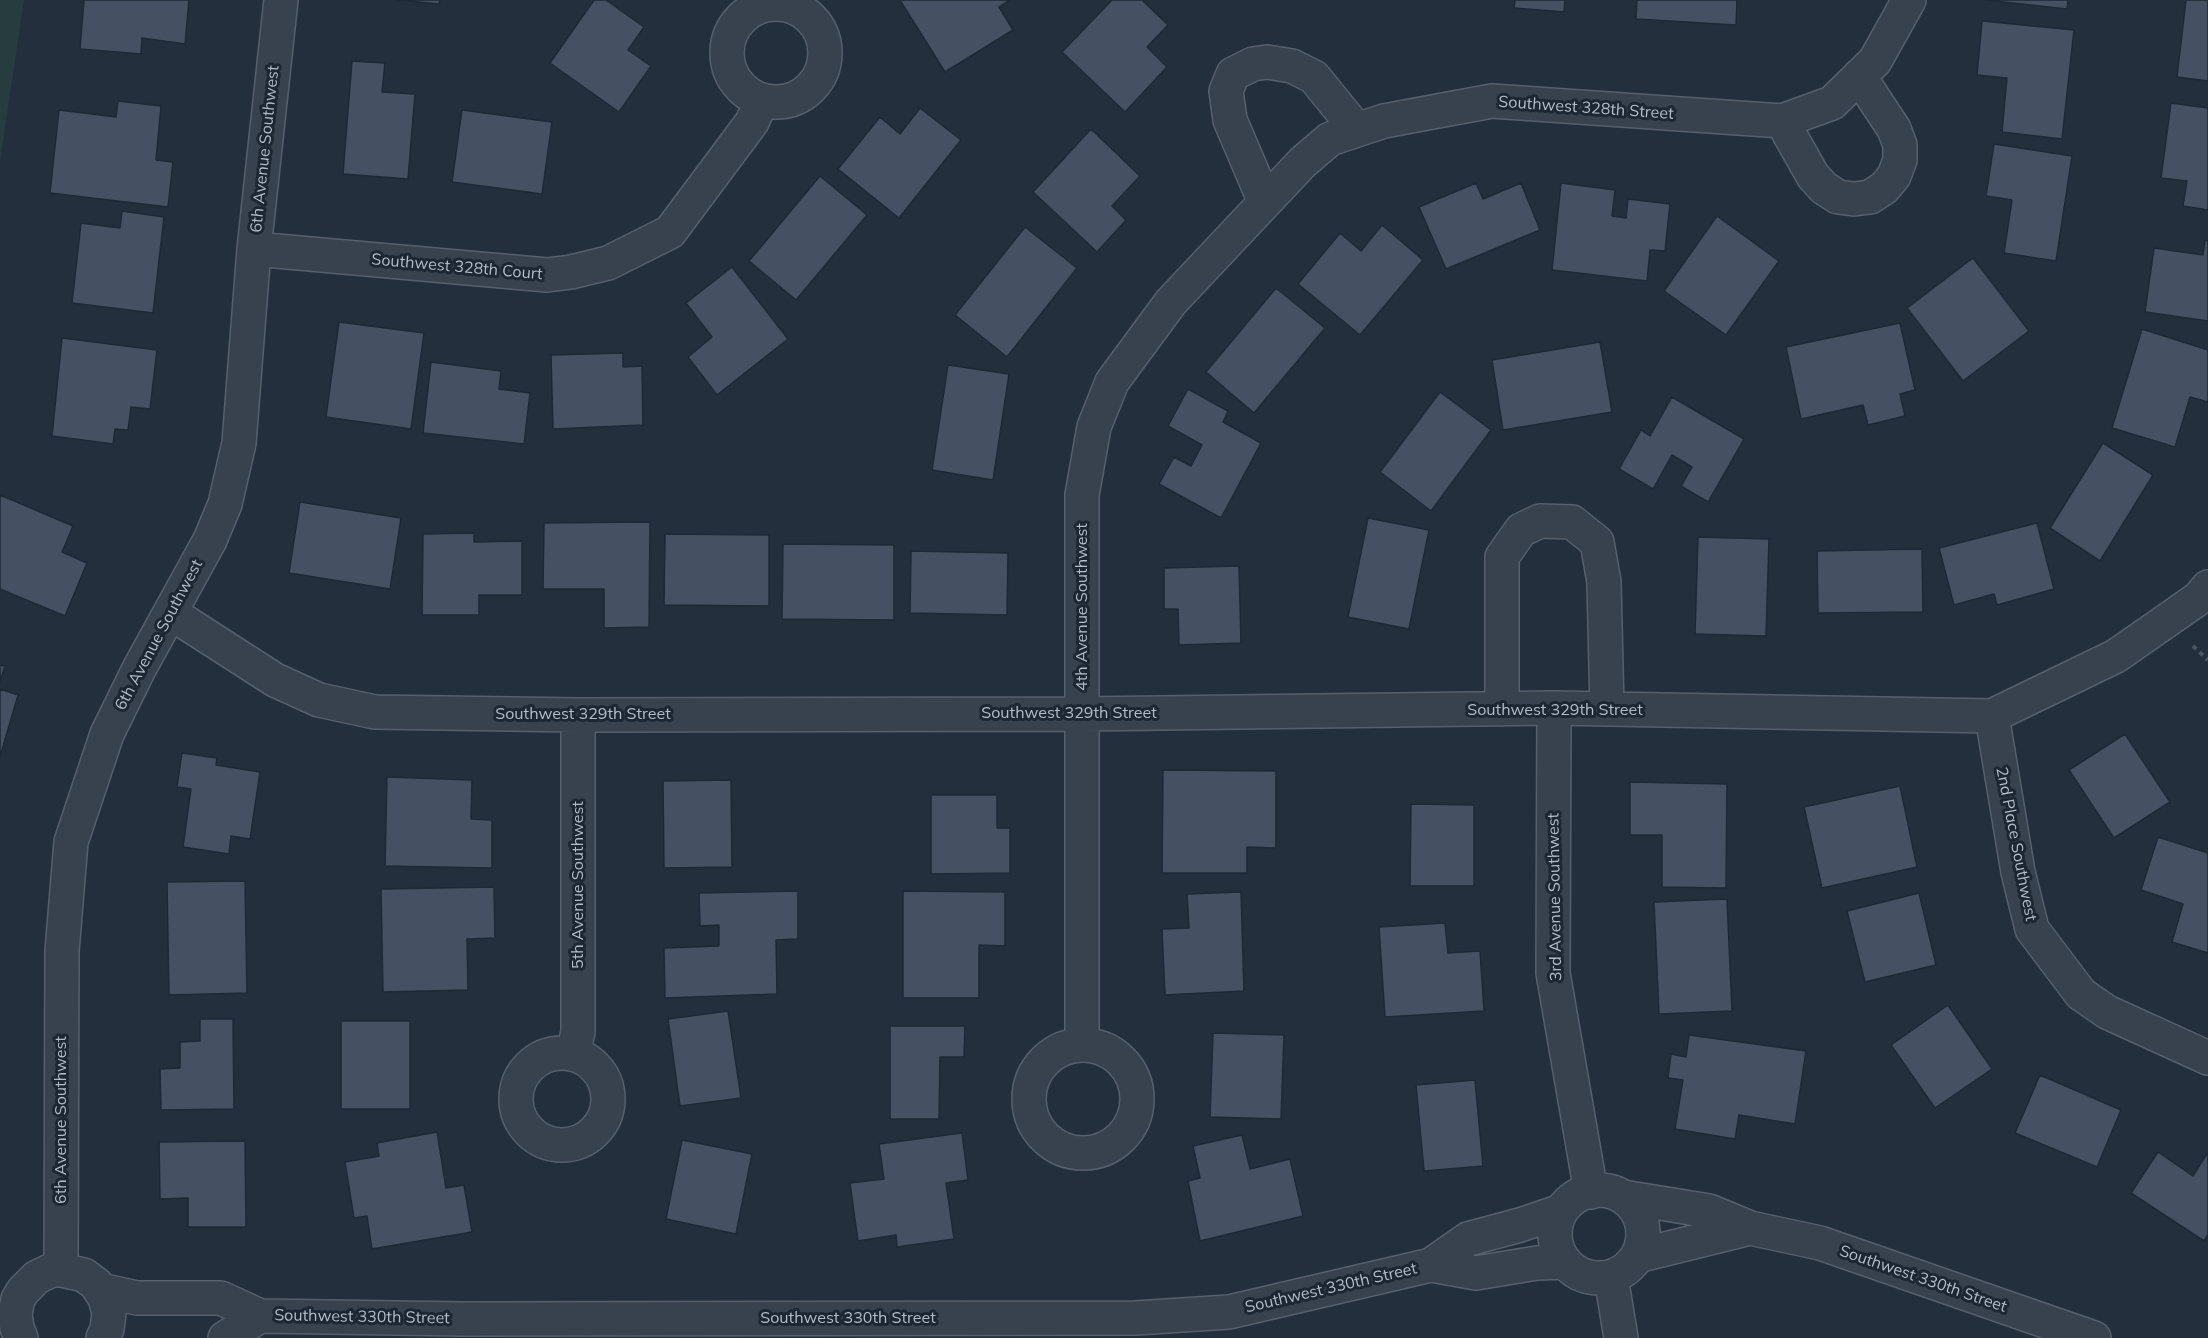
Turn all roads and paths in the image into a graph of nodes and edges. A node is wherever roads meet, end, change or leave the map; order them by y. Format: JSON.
{"nodes":[{"id":1,"x":281,"y":0,"type":"edge"},
{"id":2,"x":1909,"y":0,"type":"edge"},
{"id":3,"x":1859,"y":76,"type":"junction"},
{"id":4,"x":762,"y":100,"type":"dead end"},
{"id":5,"x":1782,"y":121,"type":"junction"},
{"id":6,"x":1357,"y":130,"type":"junction"},
{"id":7,"x":1265,"y":202,"type":"junction"},
{"id":8,"x":254,"y":249,"type":"junction"},
{"id":9,"x":1171,"y":302,"type":"joint"},
{"id":10,"x":2208,"y":587,"type":"edge"},
{"id":11,"x":171,"y":613,"type":"junction"},
{"id":12,"x":1554,"y":708,"type":"junction"},
{"id":13,"x":1502,"y":709,"type":"junction"},
{"id":14,"x":1607,"y":709,"type":"junction"},
{"id":15,"x":1082,"y":714,"type":"junction"},
{"id":16,"x":578,"y":715,"type":"junction"},
{"id":17,"x":1992,"y":716,"type":"junction"},
{"id":18,"x":1082,"y":1044,"type":"dead end"},
{"id":19,"x":573,"y":1054,"type":"dead end"},
{"id":20,"x":2208,"y":1058,"type":"edge"},
{"id":21,"x":1591,"y":1192,"type":"junction"},
{"id":22,"x":1623,"y":1197,"type":"junction"},
{"id":23,"x":1561,"y":1211,"type":"junction"},
{"id":24,"x":1750,"y":1228,"type":"junction"},
{"id":25,"x":1637,"y":1256,"type":"junction"},
{"id":26,"x":1565,"y":1262,"type":"junction"},
{"id":27,"x":1431,"y":1265,"type":"junction"},
{"id":28,"x":61,"y":1270,"type":"junction"},
{"id":29,"x":1611,"y":1277,"type":"junction"},
{"id":30,"x":100,"y":1290,"type":"junction"},
{"id":31,"x":12,"y":1293,"type":"edge"},
{"id":32,"x":260,"y":1316,"type":"junction"},
{"id":33,"x":21,"y":1338,"type":"edge"},
{"id":34,"x":103,"y":1338,"type":"edge"},
{"id":35,"x":225,"y":1338,"type":"edge"},
{"id":36,"x":1621,"y":1338,"type":"edge"},
{"id":37,"x":2094,"y":1338,"type":"edge"}],
"edges":[{"from":1,"to":8,"type":"street","name":"6th Avenue Southwest"},
{"from":2,"to":3,"type":"street"},
{"from":3,"to":5,"type":"street"},
{"from":3,"to":5,"type":"street"},
{"from":4,"to":8,"type":"street","name":"Southwest 328th Court"},
{"from":5,"to":6,"type":"street","name":"Southwest 328th Street"},
{"from":6,"to":7,"type":"street","name":"Southwest 328th Street"},
{"from":6,"to":7,"type":"street"},
{"from":7,"to":9,"type":"street","name":"Southwest 328th Street"},
{"from":8,"to":11,"type":"street","name":"6th Avenue Southwest"},
{"from":9,"to":15,"type":"street","name":"4th Avenue Southwest"},
{"from":10,"to":17,"type":"street"},
{"from":11,"to":16,"type":"street","name":"Southwest 329th Street"},
{"from":11,"to":28,"type":"street","name":"6th Avenue Southwest"},
{"from":12,"to":13,"type":"street","name":"Southwest 329th Street"},
{"from":12,"to":14,"type":"street","name":"Southwest 329th Street"},
{"from":12,"to":21,"type":"street","name":"3rd Avenue Southwest"},
{"from":13,"to":14,"type":"street"},
{"from":13,"to":15,"type":"street","name":"Southwest 329th Street"},
{"from":14,"to":17,"type":"street","name":"Southwest 329th Street"},
{"from":15,"to":16,"type":"street","name":"Southwest 329th Street"},
{"from":15,"to":18,"type":"street","name":"4th Avenue Southwest"},
{"from":16,"to":19,"type":"street","name":"5th Avenue Southwest"},
{"from":17,"to":20,"type":"street","name":"2nd Place Southwest"},
{"from":21,"to":22,"type":"street"},
{"from":21,"to":23,"type":"street"},
{"from":22,"to":24,"type":"street","name":"Southwest 330th Street"},
{"from":22,"to":25,"type":"street"},
{"from":23,"to":26,"type":"street"},
{"from":23,"to":27,"type":"street","name":"Southwest 330th Street"},
{"from":24,"to":25,"type":"street","name":"Southwest 330th Street"},
{"from":24,"to":37,"type":"street","name":"Southwest 330th Street"},
{"from":25,"to":29,"type":"street"},
{"from":26,"to":27,"type":"street","name":"Southwest 330th Street"},
{"from":26,"to":29,"type":"street"},
{"from":27,"to":32,"type":"street","name":"Southwest 330th Street"},
{"from":28,"to":30,"type":"street"},
{"from":28,"to":31,"type":"street"},
{"from":29,"to":36,"type":"street"},
{"from":30,"to":32,"type":"street","name":"Southwest 330th Street"},
{"from":30,"to":34,"type":"street"},
{"from":31,"to":33,"type":"street"},
{"from":32,"to":35,"type":"street","name":"Southwest 330th Street"}]}
